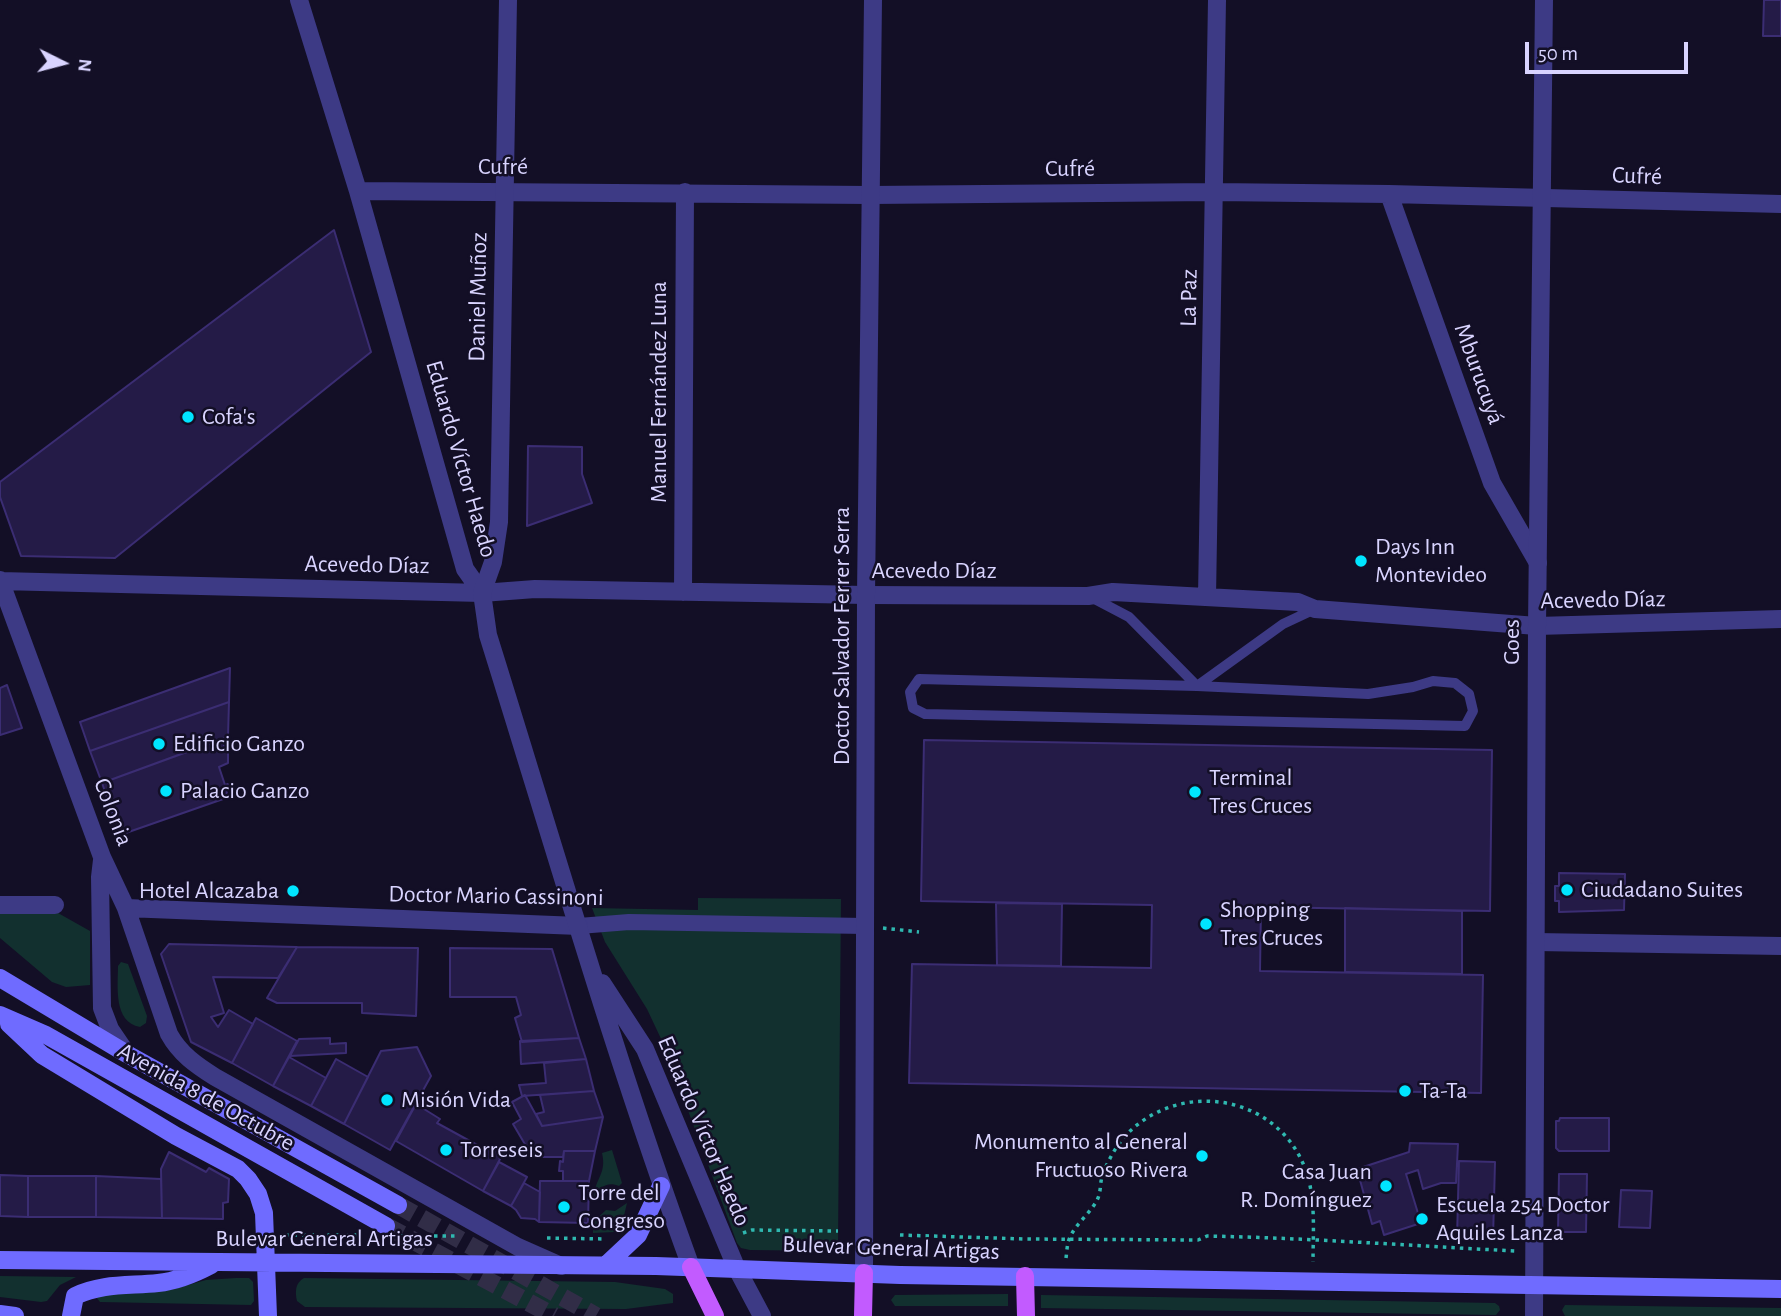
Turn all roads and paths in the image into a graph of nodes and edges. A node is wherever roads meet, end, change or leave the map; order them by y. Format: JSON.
{"nodes":[{"id":1,"x":299,"y":0,"type":"edge"},
{"id":2,"x":508,"y":0,"type":"edge"},
{"id":3,"x":873,"y":0,"type":"edge"},
{"id":4,"x":1217,"y":0,"type":"edge"},
{"id":5,"x":1544,"y":0,"type":"edge"},
{"id":6,"x":358,"y":191,"type":"junction"},
{"id":7,"x":504,"y":191,"type":"junction"},
{"id":8,"x":685,"y":192,"type":"junction"},
{"id":9,"x":1214,"y":192,"type":"junction"},
{"id":10,"x":1389,"y":194,"type":"junction"},
{"id":11,"x":870,"y":195,"type":"junction"},
{"id":12,"x":1543,"y":197,"type":"junction"},
{"id":13,"x":1781,"y":204,"type":"edge"},
{"id":14,"x":1538,"y":563,"type":"junction"},
{"id":15,"x":0,"y":581,"type":"edge"},
{"id":16,"x":683,"y":592,"type":"junction"},
{"id":17,"x":482,"y":593,"type":"junction"},
{"id":18,"x":866,"y":595,"type":"junction"},
{"id":19,"x":1088,"y":596,"type":"junction"},
{"id":20,"x":1208,"y":597,"type":"junction"},
{"id":21,"x":1315,"y":609,"type":"junction"},
{"id":22,"x":1781,"y":619,"type":"edge"},
{"id":23,"x":1537,"y":626,"type":"junction"},
{"id":24,"x":1197,"y":687,"type":"junction"},
{"id":25,"x":102,"y":856,"type":"junction"},
{"id":26,"x":0,"y":905,"type":"edge"},
{"id":27,"x":55,"y":905,"type":"dead end"},
{"id":28,"x":126,"y":908,"type":"junction"},
{"id":29,"x":579,"y":926,"type":"junction"},
{"id":30,"x":865,"y":926,"type":"junction"},
{"id":31,"x":919,"y":932,"type":"dead end"},
{"id":32,"x":1536,"y":942,"type":"junction"},
{"id":33,"x":1781,"y":946,"type":"edge"},
{"id":34,"x":593,"y":970,"type":"junction"},
{"id":35,"x":0,"y":978,"type":"edge"},
{"id":36,"x":0,"y":1015,"type":"edge"},
{"id":37,"x":127,"y":1054,"type":"junction"},
{"id":38,"x":186,"y":1058,"type":"joint"},
{"id":39,"x":661,"y":1186,"type":"junction"},
{"id":40,"x":398,"y":1205,"type":"tunnel mouth"},
{"id":41,"x":388,"y":1231,"type":"joint"},
{"id":42,"x":838,"y":1231,"type":"dead end"},
{"id":43,"x":265,"y":1235,"type":"junction"},
{"id":44,"x":900,"y":1235,"type":"dead end"},
{"id":45,"x":362,"y":1236,"type":"dead end"},
{"id":46,"x":735,"y":1236,"type":"dead end"},
{"id":47,"x":500,"y":1237,"type":"junction"},
{"id":48,"x":547,"y":1238,"type":"dead end"},
{"id":49,"x":1069,"y":1238,"type":"junction"},
{"id":50,"x":1313,"y":1238,"type":"junction"},
{"id":51,"x":613,"y":1239,"type":"dead end"},
{"id":52,"x":1534,"y":1252,"type":"junction"},
{"id":53,"x":0,"y":1260,"type":"edge"},
{"id":54,"x":266,"y":1262,"type":"junction"},
{"id":55,"x":214,"y":1263,"type":"junction"},
{"id":56,"x":606,"y":1265,"type":"junction"},
{"id":57,"x":561,"y":1266,"type":"junction"},
{"id":58,"x":691,"y":1267,"type":"junction"},
{"id":59,"x":736,"y":1268,"type":"junction"},
{"id":60,"x":864,"y":1273,"type":"junction"},
{"id":61,"x":1025,"y":1276,"type":"junction"},
{"id":62,"x":1063,"y":1277,"type":"junction"},
{"id":63,"x":1313,"y":1281,"type":"junction"},
{"id":64,"x":1534,"y":1284,"type":"junction"},
{"id":65,"x":1781,"y":1289,"type":"edge"},
{"id":66,"x":0,"y":1314,"type":"edge"},
{"id":67,"x":15,"y":1316,"type":"edge"},
{"id":68,"x":71,"y":1316,"type":"edge"},
{"id":69,"x":268,"y":1316,"type":"edge"},
{"id":70,"x":715,"y":1316,"type":"edge"},
{"id":71,"x":762,"y":1316,"type":"edge"},
{"id":72,"x":863,"y":1316,"type":"edge"},
{"id":73,"x":1026,"y":1316,"type":"edge"},
{"id":74,"x":1534,"y":1316,"type":"edge"}],
"edges":[{"from":1,"to":6,"type":"street","name":"Eduardo Víctor Haedo"},
{"from":2,"to":7,"type":"street","name":"Daniel Muñoz"},
{"from":3,"to":11,"type":"street","name":"Doctor Salvador Ferrer Serra"},
{"from":4,"to":9,"type":"street","name":"La Paz"},
{"from":5,"to":12,"type":"street","name":"Goes"},
{"from":6,"to":7,"type":"street","name":"Cufré"},
{"from":6,"to":17,"type":"street","name":"Eduardo Víctor Haedo"},
{"from":7,"to":8,"type":"street","name":"Cufré"},
{"from":7,"to":17,"type":"street","name":"Daniel Muñoz"},
{"from":8,"to":11,"type":"street","name":"Cufré"},
{"from":8,"to":16,"type":"street","name":"Manuel Fernández Luna"},
{"from":9,"to":10,"type":"street","name":"Cufré"},
{"from":9,"to":11,"type":"street","name":"Cufré"},
{"from":9,"to":20,"type":"street","name":"La Paz"},
{"from":10,"to":12,"type":"street","name":"Cufré"},
{"from":10,"to":14,"type":"street","name":"Mburucuyá"},
{"from":11,"to":18,"type":"street","name":"Doctor Salvador Ferrer Serra"},
{"from":12,"to":13,"type":"street","name":"Cufré"},
{"from":12,"to":14,"type":"street","name":"Goes"},
{"from":14,"to":23,"type":"street","name":"Goes"},
{"from":15,"to":17,"type":"street","name":"Acevedo Díaz"},
{"from":15,"to":25,"type":"street","name":"Colonia"},
{"from":16,"to":17,"type":"street","name":"Acevedo Díaz"},
{"from":16,"to":18,"type":"street","name":"Acevedo Díaz"},
{"from":17,"to":29,"type":"street","name":"Eduardo Víctor Haedo"},
{"from":18,"to":19,"type":"street","name":"Acevedo Díaz"},
{"from":18,"to":30,"type":"street","name":"Doctor Salvador Ferrer Serra"},
{"from":19,"to":20,"type":"street","name":"Acevedo Díaz"},
{"from":19,"to":24,"type":"lane"},
{"from":20,"to":21,"type":"street","name":"Acevedo Díaz"},
{"from":21,"to":23,"type":"street","name":"Acevedo Díaz"},
{"from":21,"to":24,"type":"lane"},
{"from":22,"to":23,"type":"street","name":"Acevedo Díaz"},
{"from":23,"to":32,"type":"street","name":"Goes"},
{"from":24,"to":24,"type":"lane"},
{"from":25,"to":28,"type":"street","name":"Colonia"},
{"from":25,"to":37,"type":"street","name":"Avenida 8 de Octubre"},
{"from":26,"to":27,"type":"street"},
{"from":28,"to":29,"type":"street","name":"Doctor Mario Cassinoni"},
{"from":28,"to":38,"type":"street","name":"Colonia"},
{"from":29,"to":30,"type":"street","name":"Doctor Mario Cassinoni"},
{"from":29,"to":34,"type":"street","name":"Eduardo Víctor Haedo"},
{"from":30,"to":31,"type":"path"},
{"from":30,"to":60,"type":"street","name":"Doctor Salvador Ferrer Serra"},
{"from":32,"to":33,"type":"street"},
{"from":32,"to":52,"type":"street","name":"Goes"},
{"from":34,"to":39,"type":"street","name":"Eduardo Víctor Haedo"},
{"from":34,"to":59,"type":"street","name":"Eduardo Víctor Haedo"},
{"from":35,"to":37,"type":"main road","name":"Avenida 8 de Octubre"},
{"from":36,"to":41,"type":"main road","name":"Avenida 8 de Octubre"},
{"from":36,"to":43,"type":"main road"},
{"from":37,"to":40,"type":"main road","name":"Avenida 8 de Octubre"},
{"from":38,"to":47,"type":"street","name":"Avenida 8 de Octubre"},
{"from":39,"to":56,"type":"main road"},
{"from":39,"to":58,"type":"street","name":"Eduardo Víctor Haedo"},
{"from":41,"to":47,"type":"path"},
{"from":42,"to":46,"type":"path"},
{"from":43,"to":45,"type":"path"},
{"from":43,"to":54,"type":"main road"},
{"from":44,"to":49,"type":"path"},
{"from":47,"to":57,"type":"street","name":"Avenida 8 de Octubre"},
{"from":48,"to":51,"type":"path"},
{"from":49,"to":50,"type":"path"},
{"from":49,"to":50,"type":"path"},
{"from":49,"to":62,"type":"path"},
{"from":50,"to":52,"type":"path"},
{"from":50,"to":63,"type":"path"},
{"from":52,"to":64,"type":"street","name":"Goes"},
{"from":53,"to":55,"type":"main road","name":"Bulevar General Artigas"},
{"from":54,"to":55,"type":"main road","name":"Bulevar General Artigas"},
{"from":54,"to":57,"type":"main road","name":"Bulevar General Artigas"},
{"from":54,"to":69,"type":"main road"},
{"from":55,"to":68,"type":"main road"},
{"from":56,"to":57,"type":"main road","name":"Bulevar General Artigas"},
{"from":56,"to":58,"type":"main road","name":"Bulevar General Artigas"},
{"from":58,"to":59,"type":"main road","name":"Bulevar General Artigas"},
{"from":58,"to":70,"type":"main road"},
{"from":59,"to":60,"type":"main road","name":"Bulevar General Artigas"},
{"from":59,"to":71,"type":"street","name":"Eduardo Víctor Haedo"},
{"from":60,"to":61,"type":"main road","name":"Bulevar General Artigas"},
{"from":60,"to":72,"type":"main road"},
{"from":61,"to":62,"type":"main road","name":"Bulevar General Artigas"},
{"from":61,"to":73,"type":"main road"},
{"from":62,"to":63,"type":"main road","name":"Bulevar General Artigas"},
{"from":63,"to":64,"type":"main road","name":"Bulevar General Artigas"},
{"from":64,"to":65,"type":"main road","name":"Bulevar General Artigas"},
{"from":64,"to":74,"type":"street","name":"Goes"},
{"from":66,"to":67,"type":"main road"}]}
